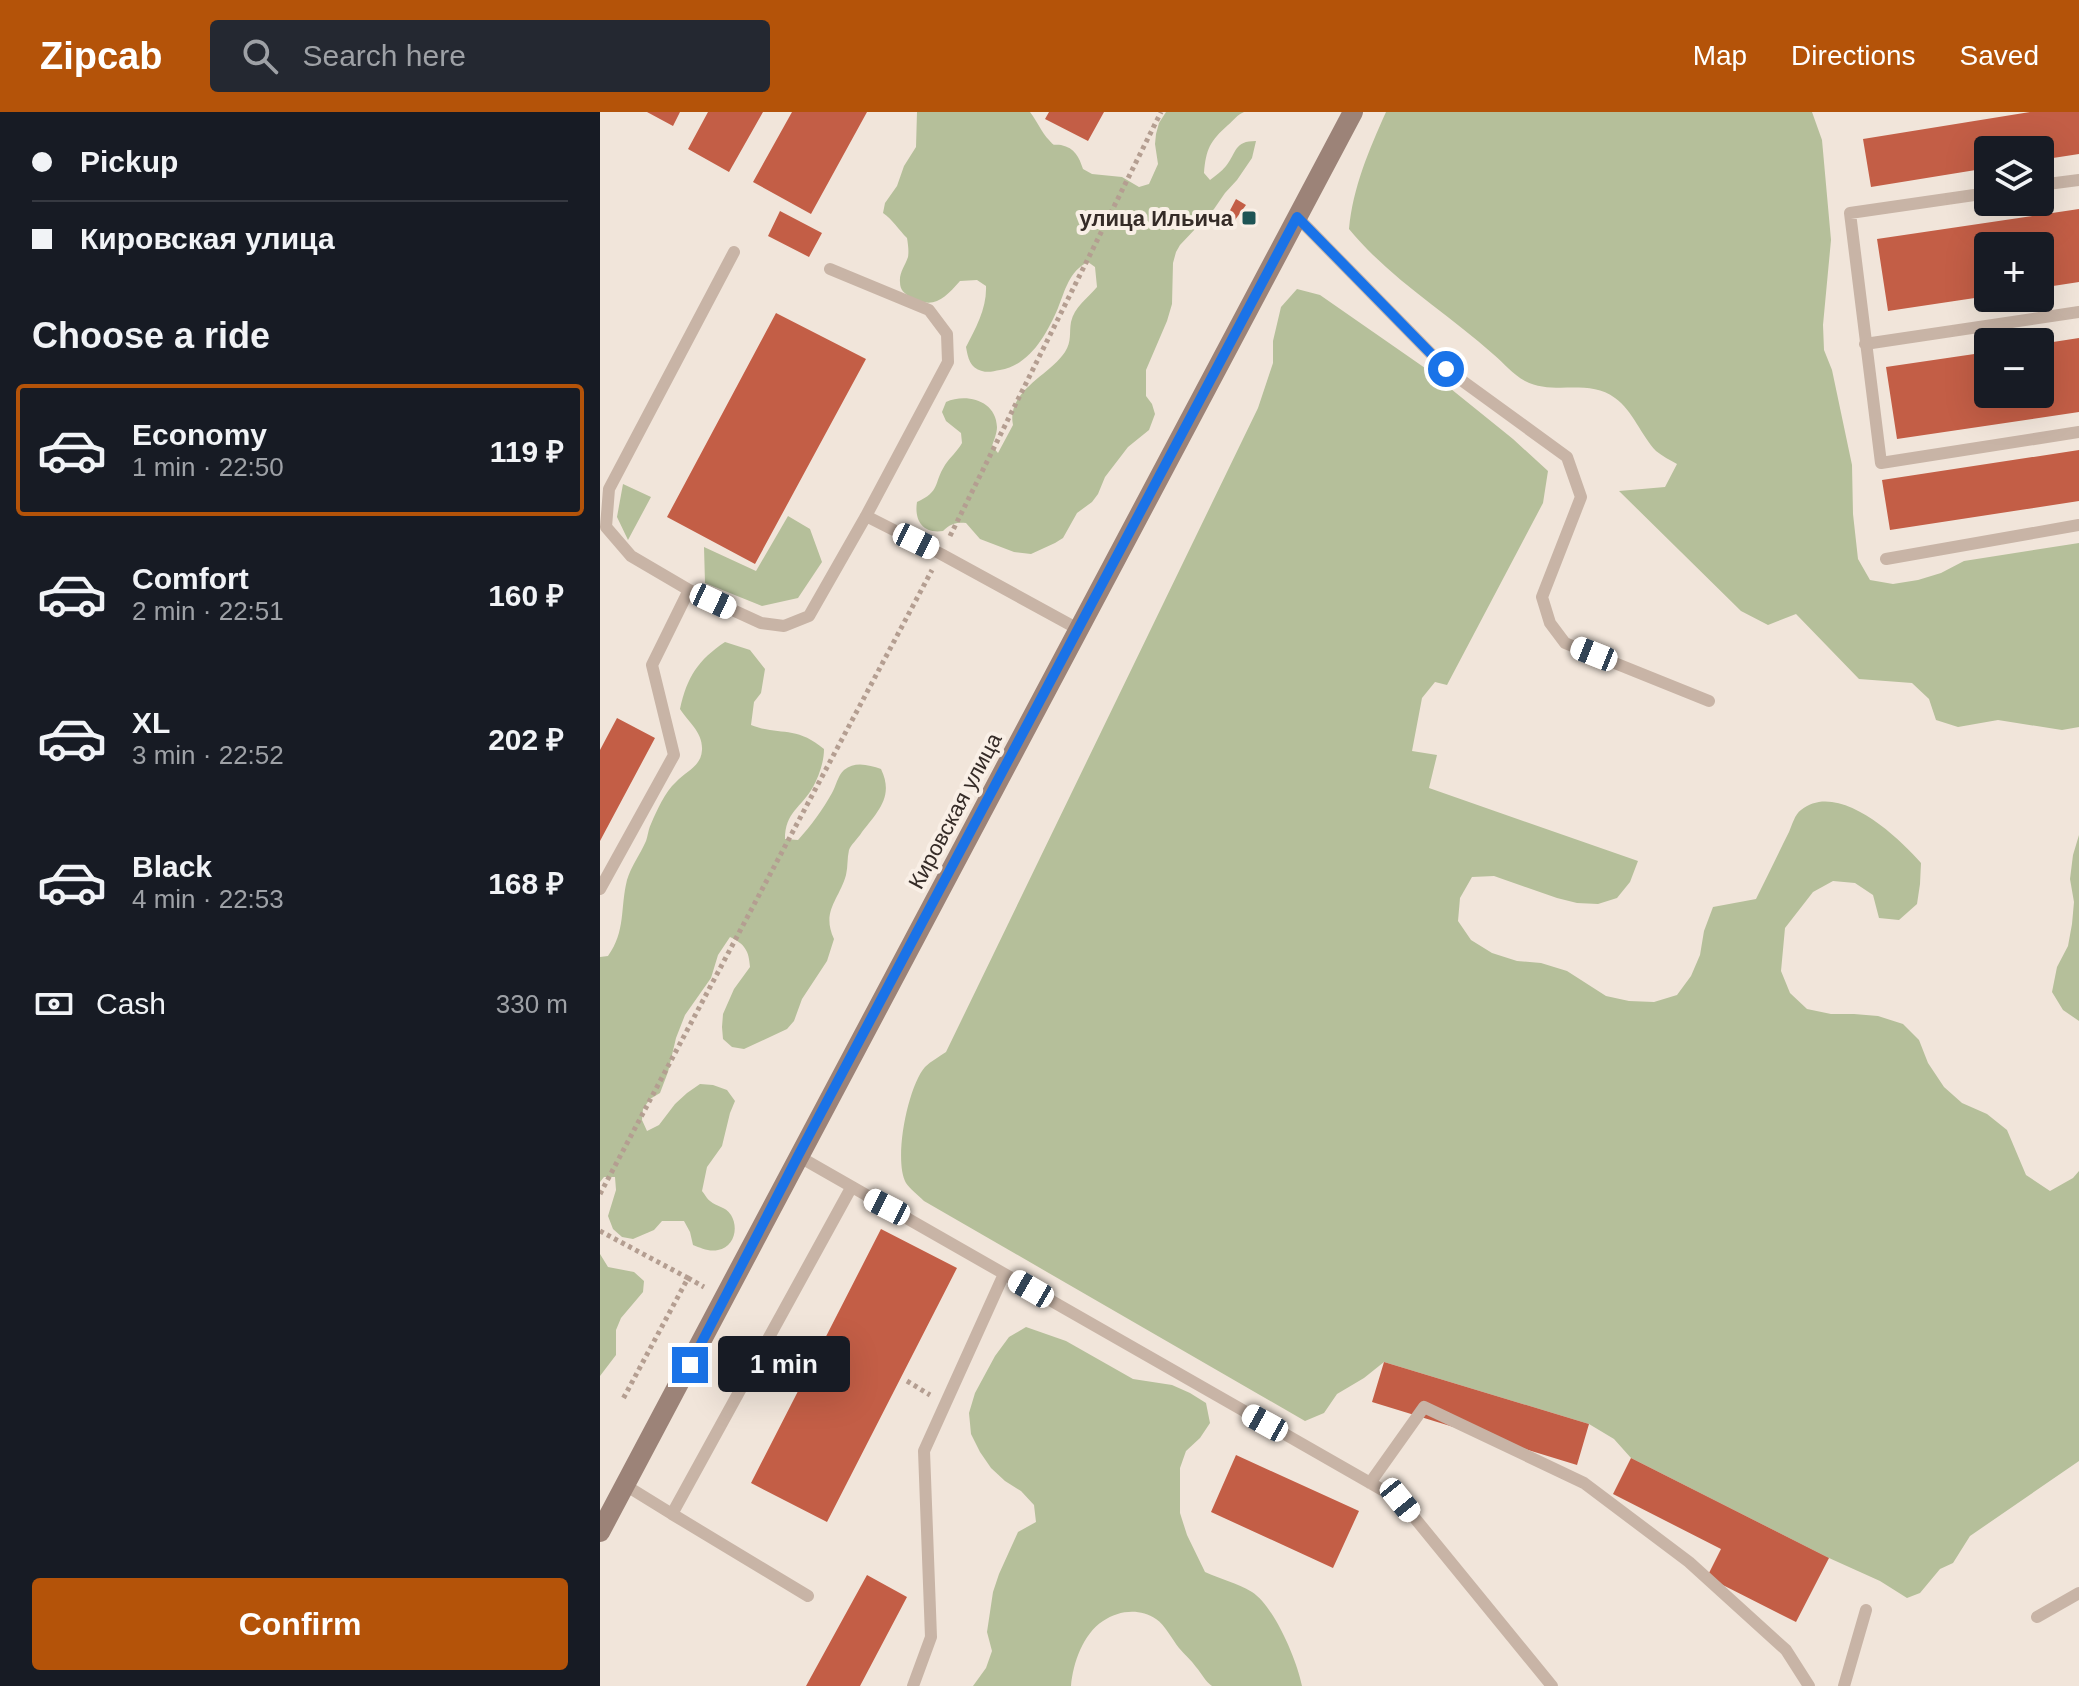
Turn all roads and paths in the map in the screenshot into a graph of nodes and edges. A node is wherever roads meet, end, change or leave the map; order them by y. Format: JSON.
{"nodes":[{"id":1,"x":1161,"y":112,"type":"edge"},
{"id":2,"x":1353,"y":112,"type":"edge"},
{"id":3,"x":2079,"y":180,"type":"edge"},
{"id":4,"x":2054,"y":183,"type":"edge"},
{"id":5,"x":1974,"y":195,"type":"edge"},
{"id":6,"x":1297,"y":217,"type":"junction"},
{"id":7,"x":734,"y":252,"type":"dead end"},
{"id":8,"x":830,"y":269,"type":"dead end"},
{"id":9,"x":2079,"y":312,"type":"edge"},
{"id":10,"x":1865,"y":344,"type":"junction"},
{"id":11,"x":2079,"y":432,"type":"edge"},
{"id":12,"x":866,"y":516,"type":"junction"},
{"id":13,"x":2079,"y":525,"type":"edge"},
{"id":14,"x":941,"y":554,"type":"junction"},
{"id":15,"x":1886,"y":559,"type":"dead end"},
{"id":16,"x":689,"y":590,"type":"junction"},
{"id":17,"x":1078,"y":629,"type":"junction"},
{"id":18,"x":1709,"y":701,"type":"dead end"},
{"id":19,"x":600,"y":889,"type":"edge"},
{"id":20,"x":798,"y":1156,"type":"junction"},
{"id":21,"x":851,"y":1188,"type":"junction"},
{"id":22,"x":600,"y":1194,"type":"edge"},
{"id":23,"x":600,"y":1231,"type":"edge"},
{"id":24,"x":1004,"y":1274,"type":"junction"},
{"id":25,"x":623,"y":1399,"type":"dead end"},
{"id":26,"x":1370,"y":1483,"type":"junction"},
{"id":27,"x":625,"y":1485,"type":"junction"},
{"id":28,"x":672,"y":1514,"type":"junction"},
{"id":29,"x":600,"y":1532,"type":"edge"},
{"id":30,"x":2079,"y":1593,"type":"edge"},
{"id":31,"x":808,"y":1596,"type":"dead end"},
{"id":32,"x":1866,"y":1610,"type":"dead end"},
{"id":33,"x":2037,"y":1617,"type":"dead end"},
{"id":34,"x":913,"y":1686,"type":"edge"},
{"id":35,"x":1552,"y":1686,"type":"edge"},
{"id":36,"x":1809,"y":1686,"type":"edge"},
{"id":37,"x":1844,"y":1686,"type":"edge"}],
"edges":[{"from":1,"to":14,"type":"path"},
{"from":2,"to":6,"type":"main road","name":"Кировская улица"},
{"from":3,"to":4,"type":"lane"},
{"from":5,"to":10,"type":"lane"},
{"from":6,"to":17,"type":"main road","name":"Кировская улица"},
{"from":6,"to":18,"type":"lane"},
{"from":7,"to":16,"type":"lane"},
{"from":8,"to":12,"type":"lane"},
{"from":9,"to":10,"type":"lane"},
{"from":10,"to":11,"type":"lane"},
{"from":12,"to":14,"type":"lane"},
{"from":12,"to":16,"type":"lane"},
{"from":13,"to":15,"type":"lane"},
{"from":14,"to":17,"type":"lane"},
{"from":14,"to":22,"type":"path"},
{"from":16,"to":19,"type":"lane"},
{"from":17,"to":20,"type":"main road","name":"Кировская улица"},
{"from":20,"to":21,"type":"lane"},
{"from":20,"to":27,"type":"main road","name":"Кировская улица"},
{"from":21,"to":24,"type":"lane"},
{"from":21,"to":28,"type":"lane"},
{"from":23,"to":25,"type":"path"},
{"from":24,"to":26,"type":"lane"},
{"from":24,"to":34,"type":"lane"},
{"from":26,"to":35,"type":"lane"},
{"from":26,"to":36,"type":"lane"},
{"from":27,"to":28,"type":"lane"},
{"from":27,"to":29,"type":"main road","name":"Кировская улица"},
{"from":28,"to":31,"type":"lane"},
{"from":30,"to":33,"type":"lane"},
{"from":32,"to":37,"type":"lane"}]}
